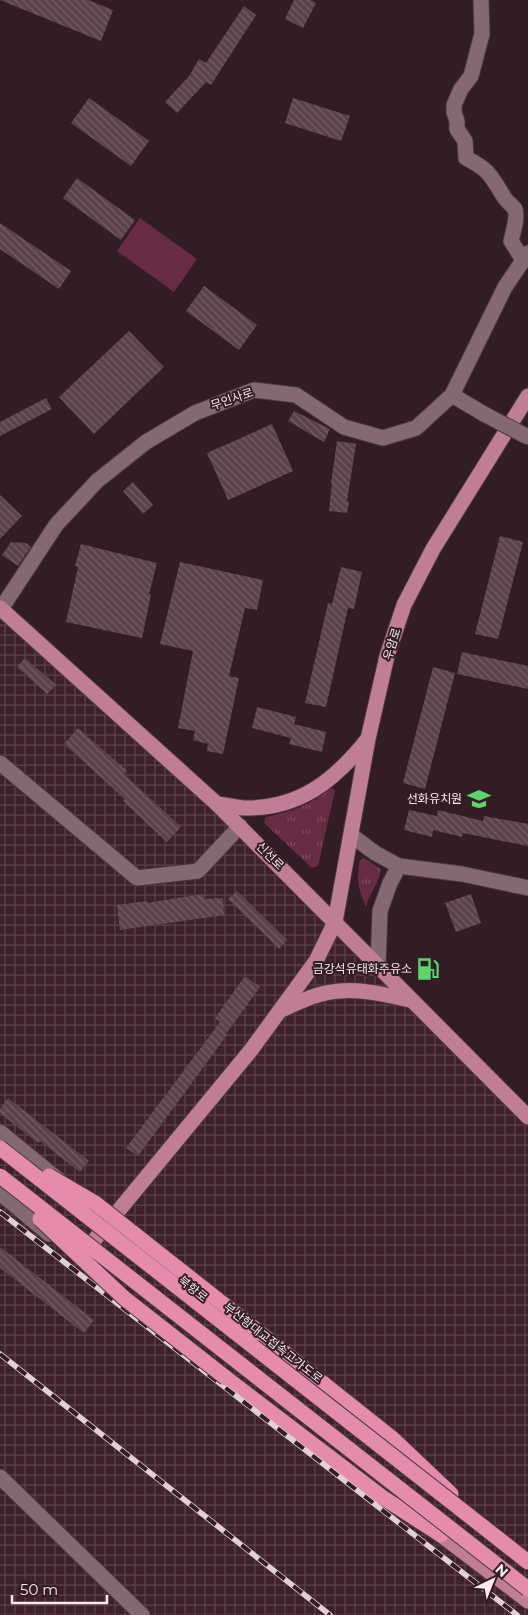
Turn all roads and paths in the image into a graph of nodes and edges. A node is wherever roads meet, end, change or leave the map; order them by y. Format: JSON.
{"nodes":[{"id":1,"x":481,"y":0,"type":"edge"},
{"id":2,"x":526,"y":256,"type":"edge"},
{"id":3,"x":452,"y":395,"type":"junction"},
{"id":4,"x":528,"y":396,"type":"edge"},
{"id":5,"x":528,"y":437,"type":"edge"},
{"id":6,"x":0,"y":608,"type":"edge"},
{"id":7,"x":368,"y":738,"type":"junction"},
{"id":8,"x":0,"y":762,"type":"edge"},
{"id":9,"x":217,"y":804,"type":"junction"},
{"id":10,"x":240,"y":826,"type":"junction"},
{"id":11,"x":351,"y":835,"type":"junction"},
{"id":12,"x":399,"y":866,"type":"junction"},
{"id":13,"x":528,"y":888,"type":"edge"},
{"id":14,"x":335,"y":922,"type":"junction"},
{"id":15,"x":378,"y":966,"type":"junction"},
{"id":16,"x":410,"y":1000,"type":"junction"},
{"id":17,"x":282,"y":1009,"type":"junction"},
{"id":18,"x":528,"y":1117,"type":"edge"},
{"id":19,"x":0,"y":1132,"type":"edge"},
{"id":20,"x":0,"y":1147,"type":"edge"},
{"id":21,"x":0,"y":1178,"type":"edge"},
{"id":22,"x":0,"y":1193,"type":"edge"},
{"id":23,"x":110,"y":1222,"type":"junction"},
{"id":24,"x":80,"y":1258,"type":"junction"},
{"id":25,"x":0,"y":1477,"type":"edge"},
{"id":26,"x":463,"y":1506,"type":"junction"},
{"id":27,"x":441,"y":1535,"type":"junction"},
{"id":28,"x":528,"y":1558,"type":"edge"},
{"id":29,"x":528,"y":1562,"type":"edge"},
{"id":30,"x":528,"y":1589,"type":"edge"},
{"id":31,"x":528,"y":1601,"type":"edge"},
{"id":32,"x":142,"y":1615,"type":"edge"}],
"edges":[{"from":1,"to":2,"type":"street"},
{"from":2,"to":3,"type":"street","name":"무인사로"},
{"from":3,"to":5,"type":"street","bridge":true},
{"from":3,"to":6,"type":"street","name":"무인사로"},
{"from":4,"to":7,"type":"main road","name":"우암로"},
{"from":6,"to":9,"type":"main road","name":"신선로"},
{"from":7,"to":9,"type":"main road"},
{"from":7,"to":11,"type":"main road","name":"우암로"},
{"from":8,"to":10,"type":"street"},
{"from":9,"to":10,"type":"main road","name":"신선로"},
{"from":10,"to":14,"type":"main road","name":"신선로"},
{"from":11,"to":12,"type":"street"},
{"from":11,"to":14,"type":"main road","name":"우암로"},
{"from":12,"to":13,"type":"street"},
{"from":12,"to":15,"type":"street"},
{"from":14,"to":15,"type":"main road","name":"신선로"},
{"from":14,"to":17,"type":"main road","name":"우암로"},
{"from":15,"to":16,"type":"main road","name":"신선로"},
{"from":16,"to":17,"type":"main road"},
{"from":16,"to":18,"type":"main road","name":"신선로"},
{"from":17,"to":23,"type":"main road","name":"우암로"},
{"from":19,"to":23,"type":"street","name":"북항로"},
{"from":20,"to":26,"type":"highway","bridge":true},
{"from":20,"to":29,"type":"highway","name":"부산항대교접속고가도로","bridge":true},
{"from":21,"to":27,"type":"highway","bridge":true},
{"from":21,"to":30,"type":"highway","bridge":true},
{"from":22,"to":24,"type":"street"},
{"from":23,"to":24,"type":"main road","name":"우암로"},
{"from":23,"to":26,"type":"street","name":"북항로"},
{"from":24,"to":27,"type":"street"},
{"from":25,"to":32,"type":"street"},
{"from":26,"to":28,"type":"main road","name":"북항로"},
{"from":27,"to":31,"type":"main road"}]}
